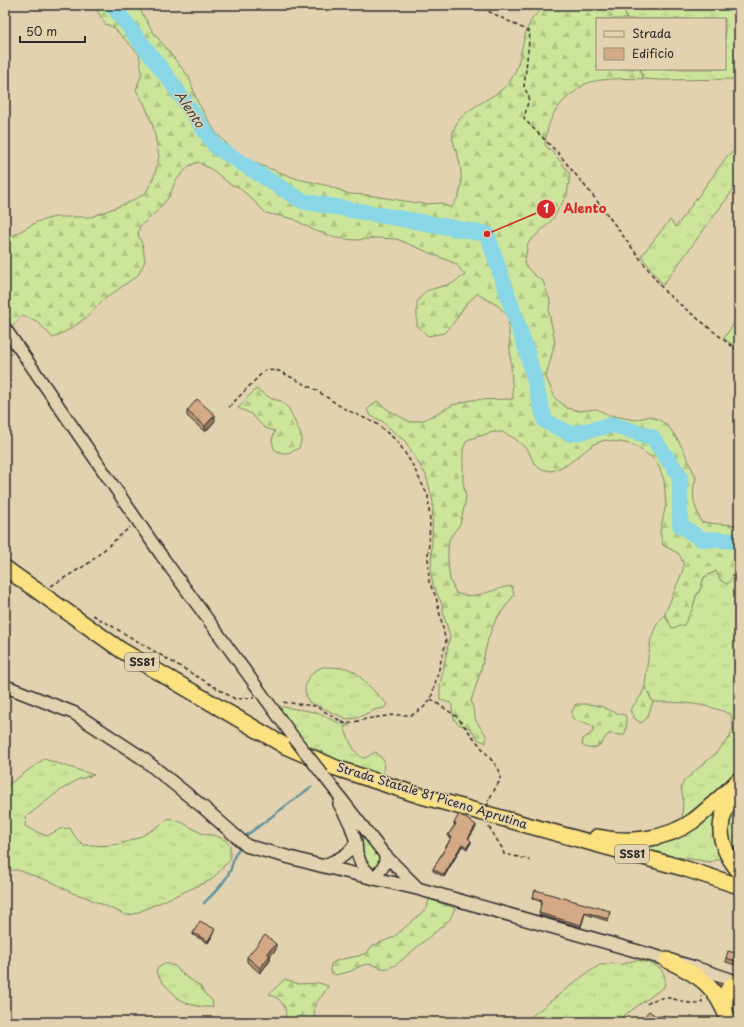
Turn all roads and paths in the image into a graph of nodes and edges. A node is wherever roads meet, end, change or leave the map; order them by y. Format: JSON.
{"nodes":[{"id":1,"x":476,"y":5,"type":"edge"},
{"id":2,"x":5,"y":328,"type":"edge"},
{"id":3,"x":739,"y":352,"type":"edge"},
{"id":4,"x":229,"y":407,"type":"dead end"},
{"id":5,"x":137,"y":520,"type":"junction"},
{"id":6,"x":5,"y":568,"type":"edge"},
{"id":7,"x":48,"y":588,"type":"dead end"},
{"id":8,"x":93,"y":615,"type":"dead end"},
{"id":9,"x":5,"y":686,"type":"edge"},
{"id":10,"x":264,"y":698,"type":"junction"},
{"id":11,"x":431,"y":698,"type":"junction"},
{"id":12,"x":323,"y":775,"type":"junction"},
{"id":13,"x":739,"y":780,"type":"edge"},
{"id":14,"x":739,"y":788,"type":"edge"},
{"id":15,"x":487,"y":821,"type":"dead end"},
{"id":16,"x":524,"y":824,"type":"junction"},
{"id":17,"x":488,"y":825,"type":"dead end"},
{"id":18,"x":356,"y":842,"type":"junction"},
{"id":19,"x":385,"y":855,"type":"junction"},
{"id":20,"x":529,"y":861,"type":"dead end"},
{"id":21,"x":322,"y":866,"type":"junction"},
{"id":22,"x":739,"y":871,"type":"edge"},
{"id":23,"x":373,"y":878,"type":"junction"},
{"id":24,"x":739,"y":886,"type":"edge"},
{"id":25,"x":419,"y":890,"type":"junction"},
{"id":26,"x":667,"y":960,"type":"junction"},
{"id":27,"x":738,"y":982,"type":"edge"},
{"id":28,"x":700,"y":993,"type":"dead end"},
{"id":29,"x":647,"y":1004,"type":"dead end"},
{"id":30,"x":727,"y":1017,"type":"edge"}],
"edges":[{"from":1,"to":3,"type":"path"},
{"from":2,"to":5,"type":"street"},
{"from":4,"to":11,"type":"path"},
{"from":5,"to":7,"type":"path"},
{"from":5,"to":10,"type":"street"},
{"from":6,"to":16,"type":"highway","name":"Strada Statale 81 Piceno Aprutina","number":"SS81"},
{"from":8,"to":10,"type":"path"},
{"from":9,"to":21,"type":"main road"},
{"from":10,"to":11,"type":"path"},
{"from":10,"to":12,"type":"street","bridge":true},
{"from":11,"to":15,"type":"path","bridge":true},
{"from":12,"to":18,"type":"street"},
{"from":12,"to":19,"type":"street"},
{"from":13,"to":16,"type":"highway"},
{"from":14,"to":22,"type":"highway"},
{"from":16,"to":24,"type":"highway","name":"Strada Statale 81 Piceno Aprutina","number":"SS81"},
{"from":17,"to":20,"type":"path"},
{"from":18,"to":21,"type":"street"},
{"from":18,"to":23,"type":"street"},
{"from":19,"to":23,"type":"street"},
{"from":19,"to":25,"type":"street"},
{"from":21,"to":23,"type":"main road"},
{"from":23,"to":25,"type":"main road"},
{"from":25,"to":26,"type":"main road"},
{"from":26,"to":27,"type":"main road"},
{"from":26,"to":30,"type":"highway"},
{"from":27,"to":30,"type":"highway"},
{"from":28,"to":29,"type":"path"}]}
